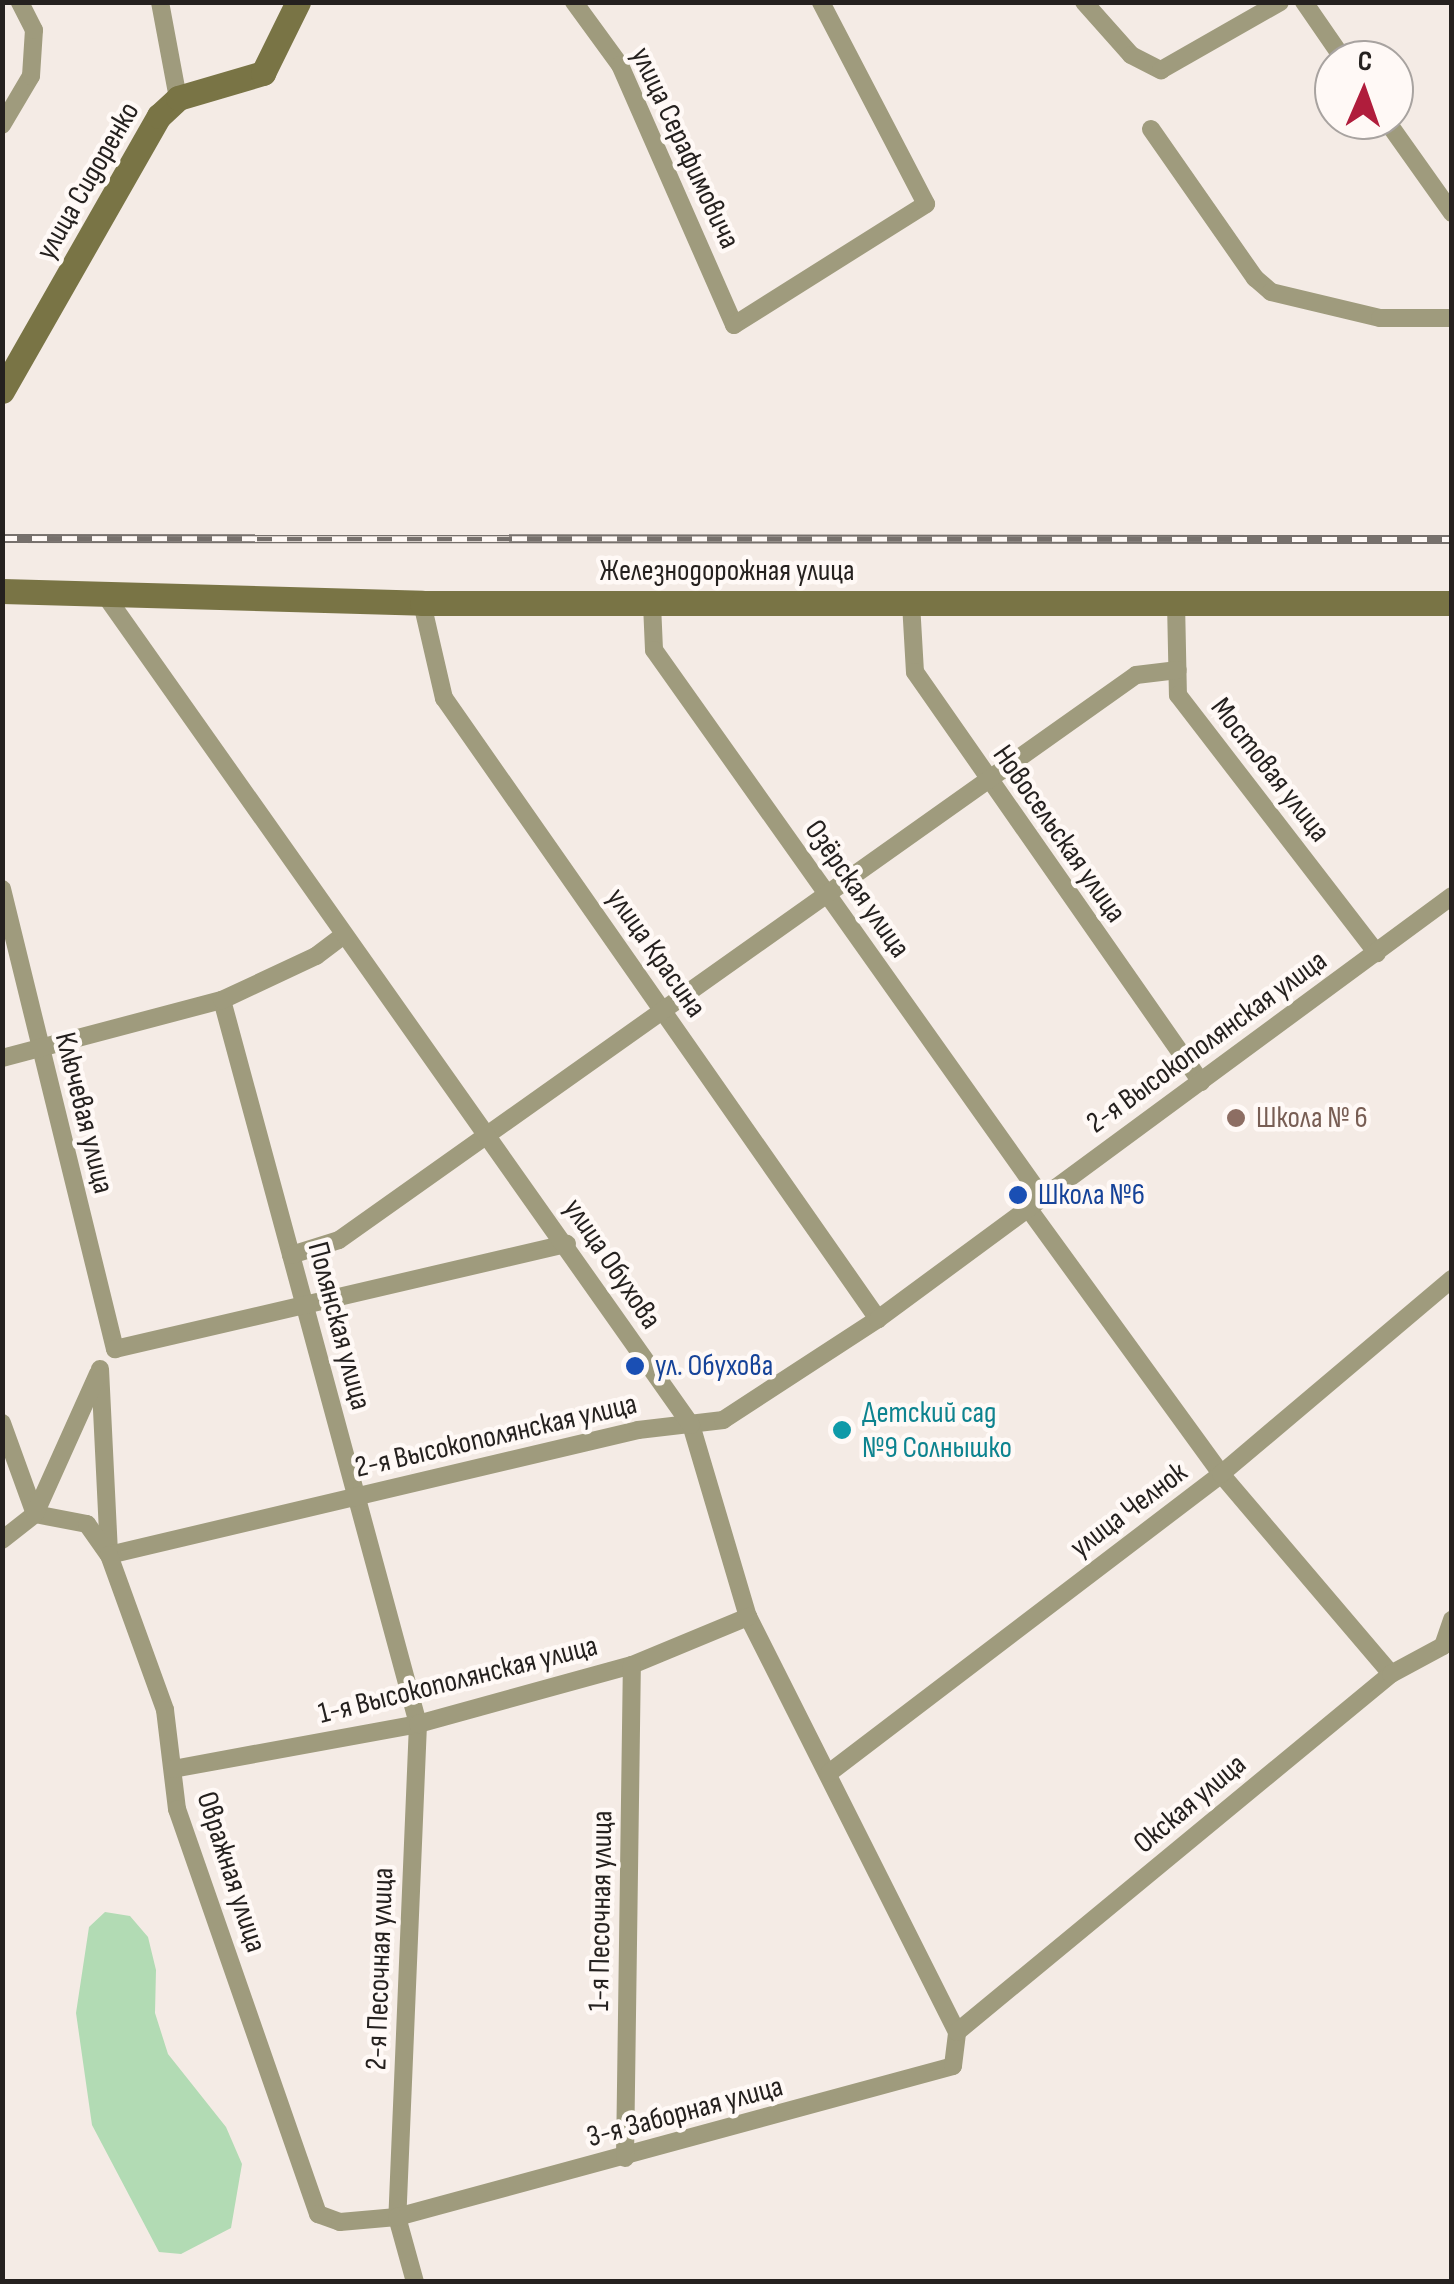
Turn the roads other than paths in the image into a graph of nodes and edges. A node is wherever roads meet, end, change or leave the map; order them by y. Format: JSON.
{"nodes":[{"id":1,"x":20,"y":2,"type":"edge"},
{"id":2,"x":160,"y":2,"type":"edge"},
{"id":3,"x":298,"y":2,"type":"edge"},
{"id":4,"x":574,"y":2,"type":"edge"},
{"id":5,"x":821,"y":2,"type":"edge"},
{"id":6,"x":1084,"y":2,"type":"edge"},
{"id":7,"x":1280,"y":2,"type":"edge"},
{"id":8,"x":1304,"y":2,"type":"edge"},
{"id":9,"x":1330,"y":40,"type":"edge"},
{"id":10,"x":178,"y":98,"type":"junction"},
{"id":11,"x":2,"y":125,"type":"edge"},
{"id":12,"x":1150,"y":129,"type":"dead end"},
{"id":13,"x":1400,"y":140,"type":"edge"},
{"id":14,"x":1452,"y":213,"type":"edge"},
{"id":15,"x":1452,"y":318,"type":"edge"},
{"id":16,"x":2,"y":392,"type":"edge"},
{"id":17,"x":2,"y":591,"type":"edge"},
{"id":18,"x":103,"y":592,"type":"junction"},
{"id":19,"x":1176,"y":602,"type":"junction"},
{"id":20,"x":422,"y":603,"type":"junction"},
{"id":21,"x":912,"y":603,"type":"junction"},
{"id":22,"x":1452,"y":603,"type":"edge"},
{"id":23,"x":652,"y":604,"type":"junction"},
{"id":24,"x":1178,"y":670,"type":"junction"},
{"id":25,"x":986,"y":778,"type":"junction"},
{"id":26,"x":2,"y":889,"type":"edge"},
{"id":27,"x":827,"y":894,"type":"junction"},
{"id":28,"x":1452,"y":896,"type":"edge"},
{"id":29,"x":343,"y":936,"type":"junction"},
{"id":30,"x":1377,"y":952,"type":"junction"},
{"id":31,"x":222,"y":1000,"type":"junction"},
{"id":32,"x":662,"y":1011,"type":"junction"},
{"id":33,"x":40,"y":1050,"type":"junction"},
{"id":34,"x":2,"y":1058,"type":"edge"},
{"id":35,"x":1201,"y":1082,"type":"junction"},
{"id":36,"x":488,"y":1135,"type":"junction"},
{"id":37,"x":1035,"y":1202,"type":"junction"},
{"id":38,"x":567,"y":1244,"type":"junction"},
{"id":39,"x":291,"y":1256,"type":"junction"},
{"id":40,"x":1452,"y":1279,"type":"edge"},
{"id":41,"x":304,"y":1306,"type":"junction"},
{"id":42,"x":878,"y":1319,"type":"junction"},
{"id":43,"x":115,"y":1350,"type":"junction"},
{"id":44,"x":100,"y":1369,"type":"junction"},
{"id":45,"x":2,"y":1423,"type":"edge"},
{"id":46,"x":690,"y":1425,"type":"junction"},
{"id":47,"x":1221,"y":1474,"type":"junction"},
{"id":48,"x":357,"y":1498,"type":"junction"},
{"id":49,"x":35,"y":1514,"type":"junction"},
{"id":50,"x":2,"y":1540,"type":"edge"},
{"id":51,"x":110,"y":1555,"type":"junction"},
{"id":52,"x":748,"y":1617,"type":"junction"},
{"id":53,"x":1452,"y":1620,"type":"edge"},
{"id":54,"x":632,"y":1665,"type":"junction"},
{"id":55,"x":1392,"y":1674,"type":"junction"},
{"id":56,"x":418,"y":1724,"type":"junction"},
{"id":57,"x":172,"y":1769,"type":"junction"},
{"id":58,"x":829,"y":1773,"type":"junction"},
{"id":59,"x":957,"y":2032,"type":"junction"},
{"id":60,"x":625,"y":2158,"type":"junction"},
{"id":61,"x":397,"y":2217,"type":"junction"},
{"id":62,"x":415,"y":2282,"type":"edge"}],
"edges":[{"from":1,"to":11,"type":"street"},
{"from":2,"to":10,"type":"street"},
{"from":3,"to":10,"type":"street","name":"улица Сидоренко"},
{"from":4,"to":5,"type":"street","name":"улица Серафимовича"},
{"from":6,"to":7,"type":"street"},
{"from":8,"to":9,"type":"street"},
{"from":10,"to":16,"type":"street","name":"улица Сидоренко"},
{"from":12,"to":15,"type":"street"},
{"from":13,"to":14,"type":"street"},
{"from":17,"to":18,"type":"street","name":"Железнодорожная улица"},
{"from":18,"to":20,"type":"street","name":"Железнодорожная улица"},
{"from":18,"to":29,"type":"street","name":"улица Обухова"},
{"from":19,"to":21,"type":"street","name":"Железнодорожная улица"},
{"from":19,"to":22,"type":"street","name":"Железнодорожная улица"},
{"from":19,"to":24,"type":"street","name":"Мостовая улица"},
{"from":20,"to":23,"type":"street","name":"Железнодорожная улица"},
{"from":20,"to":32,"type":"street","name":"улица Красина"},
{"from":21,"to":23,"type":"street","name":"Железнодорожная улица"},
{"from":21,"to":25,"type":"street","name":"Новосельская улица"},
{"from":23,"to":27,"type":"street","name":"Озёрская улица"},
{"from":24,"to":25,"type":"street"},
{"from":24,"to":30,"type":"street","name":"Мостовая улица"},
{"from":25,"to":27,"type":"street"},
{"from":25,"to":35,"type":"street","name":"Новосельская улица"},
{"from":26,"to":33,"type":"street","name":"Ключевая улица"},
{"from":27,"to":32,"type":"street"},
{"from":27,"to":37,"type":"street","name":"Озёрская улица"},
{"from":28,"to":30,"type":"street","name":"2-я Высокополянская улица"},
{"from":29,"to":31,"type":"street"},
{"from":29,"to":36,"type":"street","name":"улица Обухова"},
{"from":30,"to":35,"type":"street","name":"2-я Высокополянская улица"},
{"from":31,"to":33,"type":"street"},
{"from":31,"to":39,"type":"street","name":"Полянская улица"},
{"from":32,"to":36,"type":"street"},
{"from":32,"to":42,"type":"street","name":"улица Красина"},
{"from":33,"to":34,"type":"street"},
{"from":33,"to":43,"type":"street","name":"Ключевая улица"},
{"from":35,"to":37,"type":"street","name":"2-я Высокополянская улица"},
{"from":36,"to":38,"type":"street","name":"улица Обухова"},
{"from":36,"to":39,"type":"street"},
{"from":37,"to":42,"type":"street","name":"2-я Высокополянская улица"},
{"from":37,"to":47,"type":"street","name":"Озёрская улица"},
{"from":38,"to":41,"type":"street"},
{"from":38,"to":46,"type":"street","name":"улица Обухова"},
{"from":39,"to":41,"type":"street","name":"Полянская улица"},
{"from":40,"to":47,"type":"street","name":"улица Челнок"},
{"from":41,"to":43,"type":"street"},
{"from":41,"to":48,"type":"street","name":"Полянская улица"},
{"from":42,"to":46,"type":"street","name":"2-я Высокополянская улица"},
{"from":43,"to":44,"type":"street"},
{"from":44,"to":49,"type":"street"},
{"from":44,"to":51,"type":"street"},
{"from":45,"to":49,"type":"street"},
{"from":46,"to":48,"type":"street","name":"2-я Высокополянская улица"},
{"from":46,"to":52,"type":"street","name":"улица Обухова"},
{"from":47,"to":55,"type":"street","name":"Озёрская улица"},
{"from":47,"to":58,"type":"street","name":"улица Челнок"},
{"from":48,"to":51,"type":"street","name":"2-я Высокополянская улица"},
{"from":48,"to":56,"type":"street","name":"Полянская улица"},
{"from":49,"to":50,"type":"street"},
{"from":49,"to":51,"type":"street","name":"Овражная улица"},
{"from":51,"to":57,"type":"street","name":"Овражная улица"},
{"from":52,"to":54,"type":"street","name":"1-я Высокополянская улица"},
{"from":52,"to":58,"type":"street","name":"улица Обухова"},
{"from":53,"to":55,"type":"street","name":"Окская улица"},
{"from":54,"to":56,"type":"street","name":"1-я Высокополянская улица"},
{"from":54,"to":60,"type":"street","name":"1-я Песочная улица"},
{"from":55,"to":59,"type":"street","name":"Окская улица"},
{"from":56,"to":57,"type":"street","name":"1-я Высокополянская улица"},
{"from":56,"to":61,"type":"street","name":"2-я Песочная улица"},
{"from":57,"to":61,"type":"street","name":"Овражная улица"},
{"from":58,"to":59,"type":"street","name":"улица Обухова"},
{"from":59,"to":60,"type":"street","name":"3-я Заборная улица"},
{"from":60,"to":61,"type":"street","name":"3-я Заборная улица"},
{"from":61,"to":62,"type":"street","name":"2-я Песочная улица"}]}
